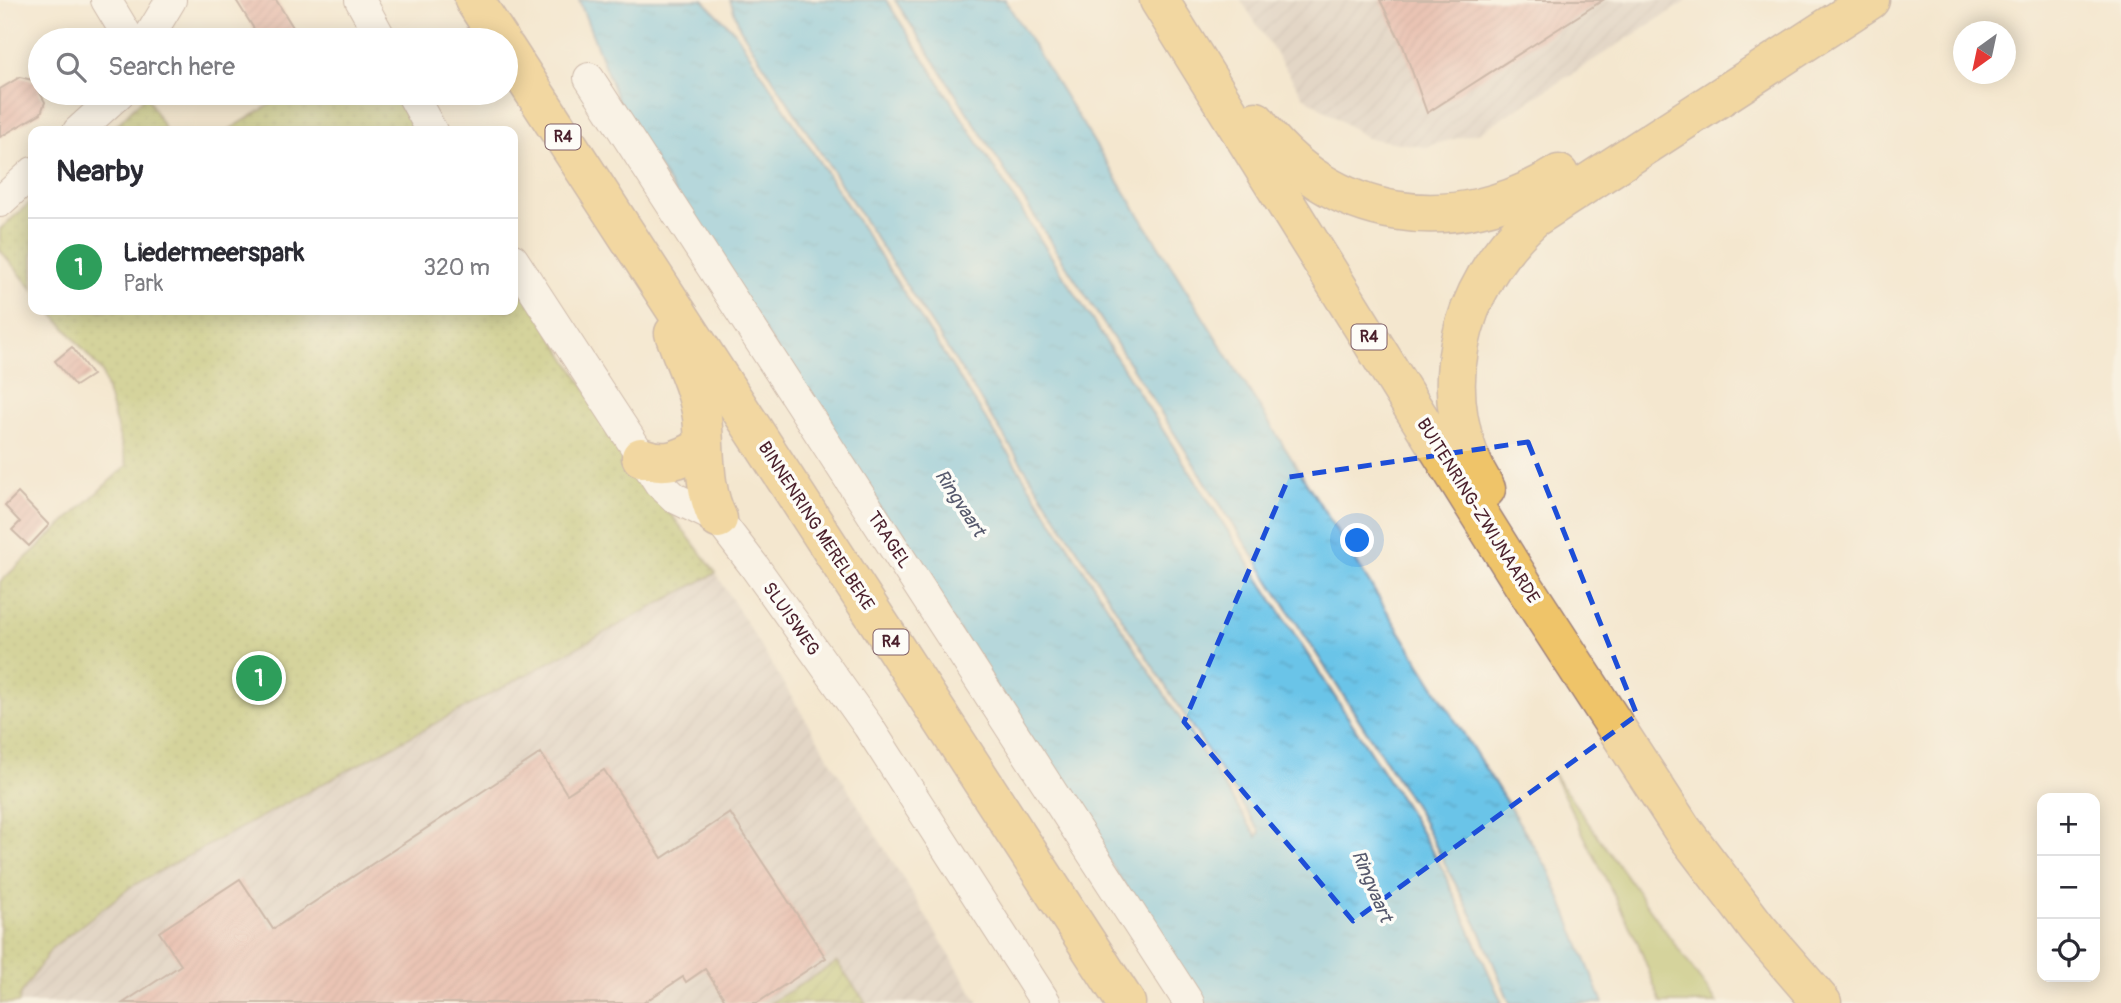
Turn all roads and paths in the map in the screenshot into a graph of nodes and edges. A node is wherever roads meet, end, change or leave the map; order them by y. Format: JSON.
{"nodes":[{"id":1,"x":106,"y":0,"type":"edge"},
{"id":2,"x":172,"y":0,"type":"edge"},
{"id":3,"x":360,"y":0,"type":"edge"},
{"id":4,"x":474,"y":0,"type":"edge"},
{"id":5,"x":1159,"y":0,"type":"edge"},
{"id":6,"x":1828,"y":0,"type":"edge"},
{"id":7,"x":1870,"y":0,"type":"edge"},
{"id":8,"x":123,"y":28,"type":"edge"},
{"id":9,"x":154,"y":28,"type":"edge"},
{"id":10,"x":375,"y":28,"type":"edge"},
{"id":11,"x":492,"y":28,"type":"edge"},
{"id":12,"x":518,"y":67,"type":"edge"},
{"id":13,"x":589,"y":78,"type":"dead end"},
{"id":14,"x":1214,"y":88,"type":"junction"},
{"id":15,"x":107,"y":105,"type":"edge"},
{"id":16,"x":418,"y":105,"type":"edge"},
{"id":17,"x":84,"y":126,"type":"edge"},
{"id":18,"x":429,"y":126,"type":"edge"},
{"id":19,"x":28,"y":177,"type":"edge"},
{"id":20,"x":0,"y":202,"type":"edge"},
{"id":21,"x":518,"y":267,"type":"edge"},
{"id":22,"x":657,"y":281,"type":"junction"},
{"id":23,"x":702,"y":447,"type":"junction"},
{"id":24,"x":641,"y":457,"type":"junction"},
{"id":25,"x":718,"y":519,"type":"junction"},
{"id":26,"x":1524,"y":586,"type":"junction"},
{"id":27,"x":1046,"y":1003,"type":"edge"},
{"id":28,"x":1126,"y":1003,"type":"edge"},
{"id":29,"x":1189,"y":1003,"type":"edge"},
{"id":30,"x":1822,"y":1003,"type":"edge"}],
"edges":[{"from":1,"to":8,"type":"street"},
{"from":2,"to":9,"type":"street"},
{"from":3,"to":10,"type":"street"},
{"from":4,"to":11,"type":"highway"},
{"from":5,"to":14,"type":"highway","name":"BUITENRING-ZWIJNAARDE","number":"R4"},
{"from":6,"to":14,"type":"highway"},
{"from":7,"to":26,"type":"highway"},
{"from":12,"to":22,"type":"highway","name":"BINNENRING MERELBEKE","number":"R4"},
{"from":13,"to":29,"type":"street","name":"TRAGEL"},
{"from":14,"to":26,"type":"highway","name":"BUITENRING-ZWIJNAARDE","number":"R4"},
{"from":15,"to":17,"type":"street"},
{"from":16,"to":18,"type":"street"},
{"from":19,"to":20,"type":"street"},
{"from":21,"to":24,"type":"street","name":"SLUISWEG"},
{"from":22,"to":23,"type":"highway","number":"R4"},
{"from":22,"to":28,"type":"highway","name":"BINNENRING MERELBEKE","number":"R4"},
{"from":23,"to":24,"type":"highway"},
{"from":23,"to":25,"type":"highway","number":"R4"},
{"from":24,"to":25,"type":"street","name":"SLUISWEG"},
{"from":25,"to":27,"type":"street","name":"SLUISWEG","number":"R4"},
{"from":26,"to":30,"type":"highway","name":"BUITENRING-ZWIJNAARDE","number":"R4"}]}
